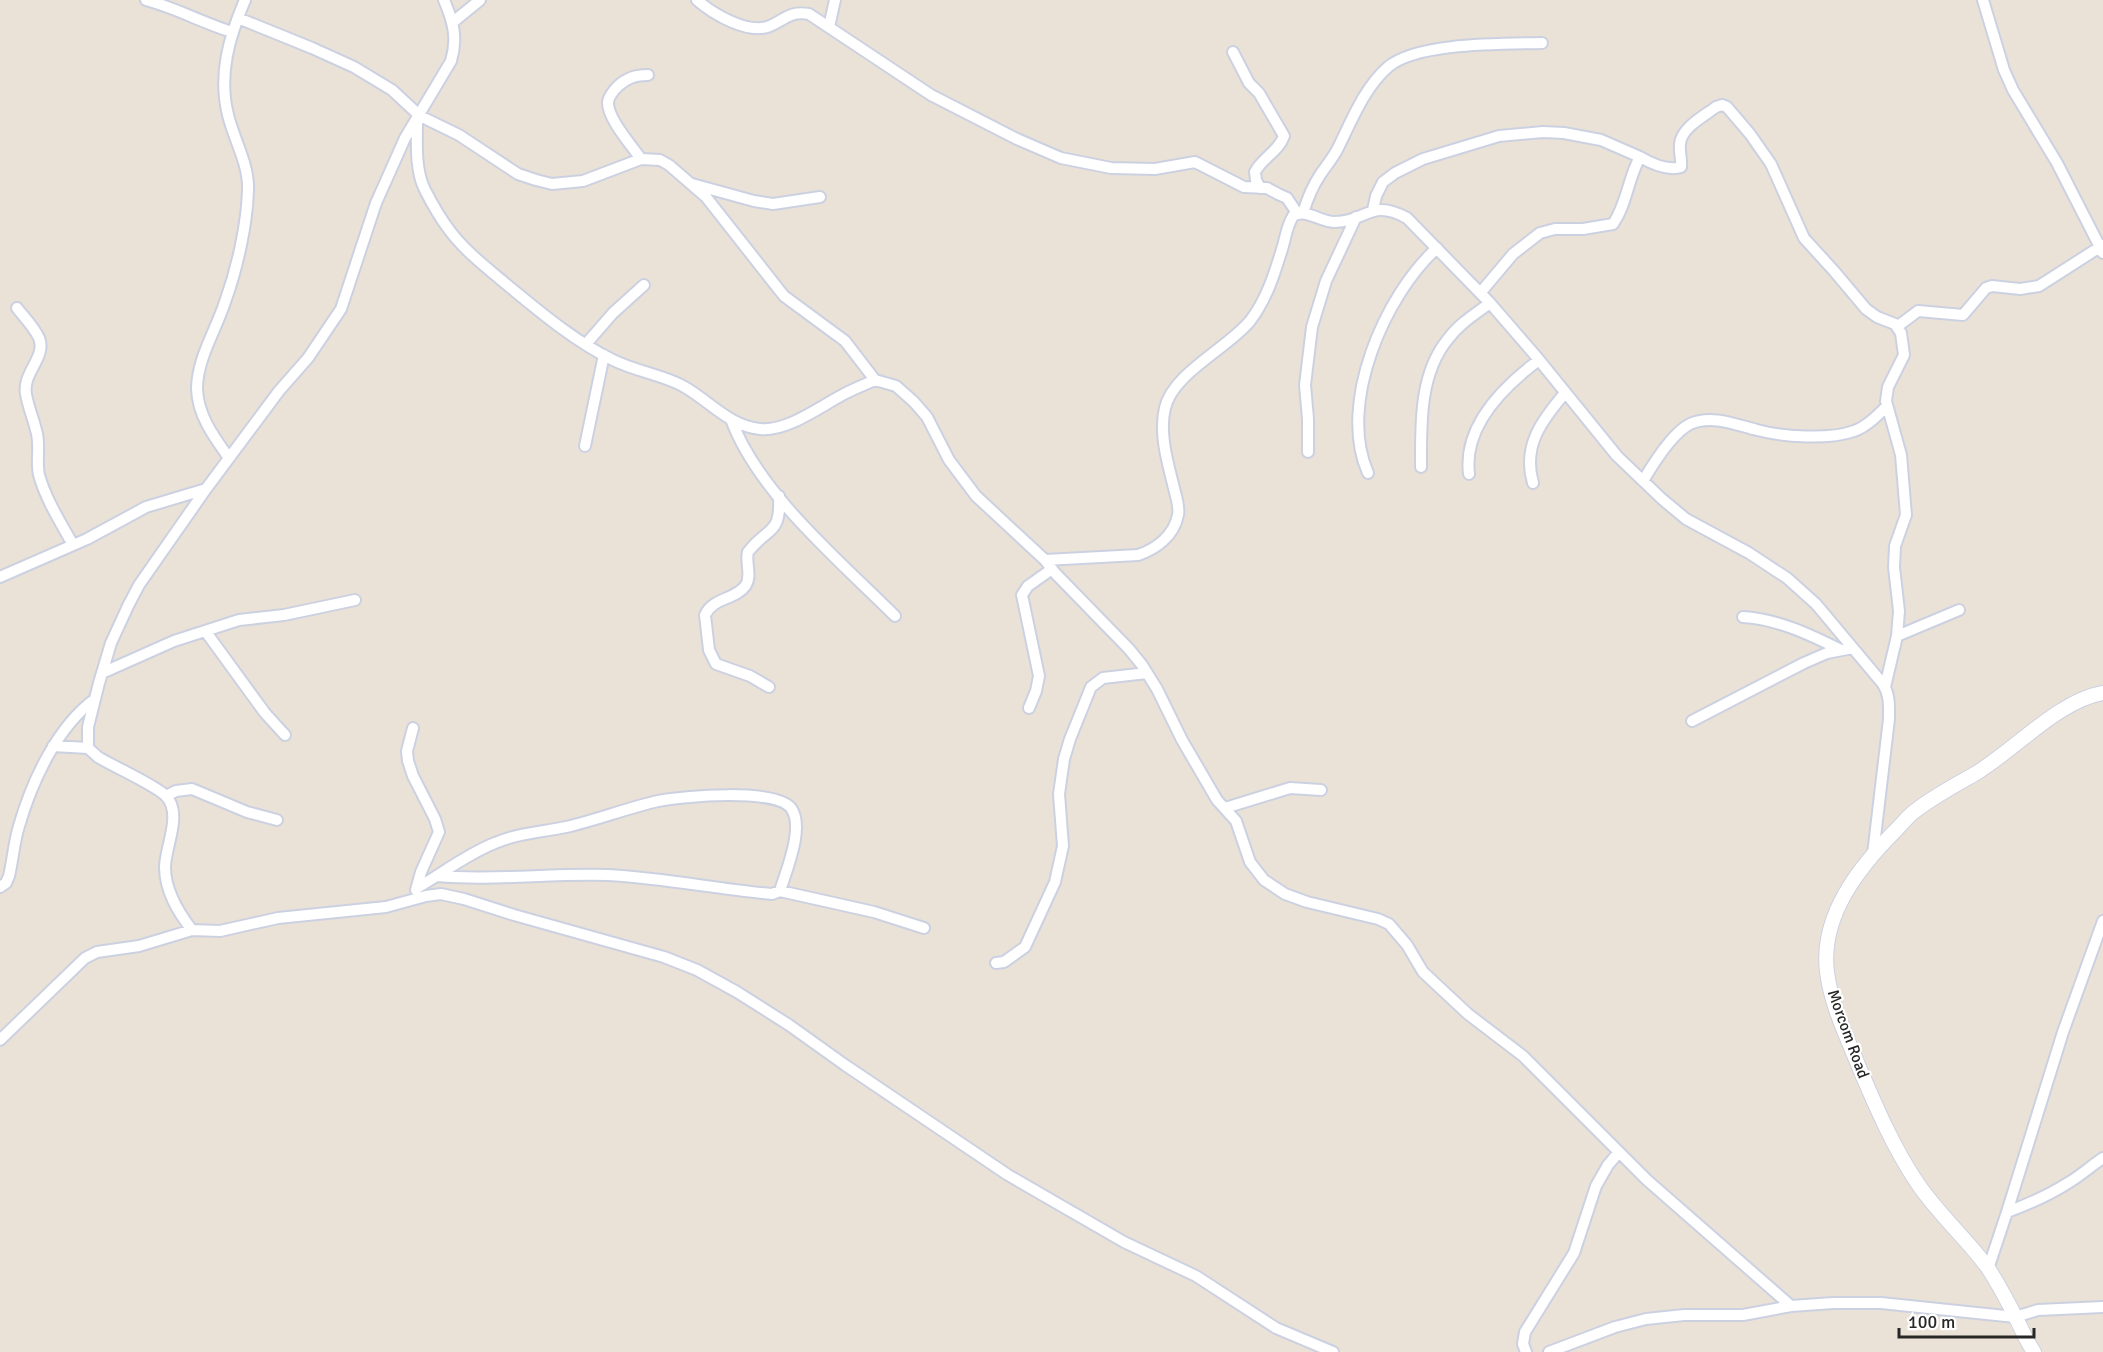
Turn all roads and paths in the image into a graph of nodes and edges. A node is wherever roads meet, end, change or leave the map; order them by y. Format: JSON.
{"nodes":[{"id":1,"x":146,"y":0,"type":"edge"},
{"id":2,"x":245,"y":0,"type":"edge"},
{"id":3,"x":444,"y":0,"type":"edge"},
{"id":4,"x":480,"y":0,"type":"edge"},
{"id":5,"x":697,"y":0,"type":"edge"},
{"id":6,"x":835,"y":0,"type":"edge"},
{"id":7,"x":1983,"y":0,"type":"edge"},
{"id":8,"x":238,"y":18,"type":"junction"},
{"id":9,"x":453,"y":22,"type":"junction"},
{"id":10,"x":829,"y":27,"type":"junction"},
{"id":11,"x":232,"y":32,"type":"junction"},
{"id":12,"x":1542,"y":43,"type":"dead end"},
{"id":13,"x":1233,"y":52,"type":"dead end"},
{"id":14,"x":648,"y":75,"type":"dead end"},
{"id":15,"x":418,"y":117,"type":"junction"},
{"id":16,"x":1641,"y":158,"type":"junction"},
{"id":17,"x":641,"y":159,"type":"junction"},
{"id":18,"x":692,"y":184,"type":"junction"},
{"id":19,"x":1260,"y":188,"type":"junction"},
{"id":20,"x":820,"y":197,"type":"dead end"},
{"id":21,"x":1373,"y":210,"type":"junction"},
{"id":22,"x":1300,"y":213,"type":"junction"},
{"id":23,"x":1356,"y":217,"type":"junction"},
{"id":24,"x":1437,"y":248,"type":"junction"},
{"id":25,"x":2102,"y":248,"type":"edge"},
{"id":26,"x":644,"y":285,"type":"dead end"},
{"id":27,"x":1481,"y":292,"type":"junction"},
{"id":28,"x":1490,"y":303,"type":"junction"},
{"id":29,"x":17,"y":308,"type":"dead end"},
{"id":30,"x":1898,"y":326,"type":"junction"},
{"id":31,"x":586,"y":344,"type":"junction"},
{"id":32,"x":604,"y":355,"type":"junction"},
{"id":33,"x":1539,"y":360,"type":"junction"},
{"id":34,"x":875,"y":380,"type":"junction"},
{"id":35,"x":1565,"y":393,"type":"junction"},
{"id":36,"x":1886,"y":406,"type":"junction"},
{"id":37,"x":730,"y":419,"type":"junction"},
{"id":38,"x":585,"y":446,"type":"dead end"},
{"id":39,"x":1308,"y":452,"type":"dead end"},
{"id":40,"x":229,"y":458,"type":"junction"},
{"id":41,"x":1421,"y":467,"type":"dead end"},
{"id":42,"x":1368,"y":473,"type":"dead end"},
{"id":43,"x":1469,"y":474,"type":"dead end"},
{"id":44,"x":1644,"y":481,"type":"junction"},
{"id":45,"x":1533,"y":483,"type":"dead end"},
{"id":46,"x":206,"y":489,"type":"junction"},
{"id":47,"x":778,"y":496,"type":"junction"},
{"id":48,"x":73,"y":545,"type":"junction"},
{"id":49,"x":1048,"y":564,"type":"junction"},
{"id":50,"x":0,"y":577,"type":"edge"},
{"id":51,"x":355,"y":600,"type":"dead end"},
{"id":52,"x":1959,"y":610,"type":"dead end"},
{"id":53,"x":895,"y":616,"type":"dead end"},
{"id":54,"x":1743,"y":617,"type":"dead end"},
{"id":55,"x":206,"y":632,"type":"junction"},
{"id":56,"x":1897,"y":636,"type":"junction"},
{"id":57,"x":1853,"y":648,"type":"junction"},
{"id":58,"x":1841,"y":651,"type":"junction"},
{"id":59,"x":102,"y":673,"type":"junction"},
{"id":60,"x":1147,"y":673,"type":"junction"},
{"id":61,"x":769,"y":687,"type":"dead end"},
{"id":62,"x":1885,"y":687,"type":"junction"},
{"id":63,"x":2103,"y":693,"type":"edge"},
{"id":64,"x":95,"y":699,"type":"junction"},
{"id":65,"x":1029,"y":708,"type":"dead end"},
{"id":66,"x":1692,"y":721,"type":"dead end"},
{"id":67,"x":413,"y":728,"type":"dead end"},
{"id":68,"x":285,"y":735,"type":"dead end"},
{"id":69,"x":53,"y":746,"type":"junction"},
{"id":70,"x":88,"y":748,"type":"junction"},
{"id":71,"x":1321,"y":790,"type":"dead end"},
{"id":72,"x":166,"y":796,"type":"junction"},
{"id":73,"x":1225,"y":808,"type":"junction"},
{"id":74,"x":277,"y":820,"type":"dead end"},
{"id":75,"x":1873,"y":854,"type":"junction"},
{"id":76,"x":437,"y":876,"type":"junction"},
{"id":77,"x":0,"y":887,"type":"edge"},
{"id":78,"x":780,"y":891,"type":"junction"},
{"id":79,"x":415,"y":894,"type":"junction"},
{"id":80,"x":2103,"y":921,"type":"edge"},
{"id":81,"x":924,"y":928,"type":"dead end"},
{"id":82,"x":192,"y":930,"type":"junction"},
{"id":83,"x":996,"y":963,"type":"dead end"},
{"id":84,"x":0,"y":1040,"type":"edge"},
{"id":85,"x":1619,"y":1152,"type":"junction"},
{"id":86,"x":2103,"y":1158,"type":"edge"},
{"id":87,"x":2007,"y":1212,"type":"junction"},
{"id":88,"x":1988,"y":1269,"type":"junction"},
{"id":89,"x":1791,"y":1306,"type":"junction"},
{"id":90,"x":2103,"y":1307,"type":"edge"},
{"id":91,"x":2016,"y":1317,"type":"junction"},
{"id":92,"x":2031,"y":1351,"type":"edge"},
{"id":93,"x":1333,"y":1352,"type":"edge"},
{"id":94,"x":1526,"y":1352,"type":"edge"},
{"id":95,"x":1549,"y":1352,"type":"edge"}],
"edges":[{"from":1,"to":11,"type":"street"},
{"from":2,"to":8,"type":"street"},
{"from":3,"to":9,"type":"street"},
{"from":4,"to":9,"type":"street"},
{"from":5,"to":10,"type":"street"},
{"from":6,"to":10,"type":"street"},
{"from":7,"to":25,"type":"street"},
{"from":8,"to":11,"type":"street"},
{"from":8,"to":15,"type":"street"},
{"from":9,"to":15,"type":"street"},
{"from":10,"to":19,"type":"street"},
{"from":11,"to":40,"type":"street"},
{"from":12,"to":22,"type":"street"},
{"from":13,"to":19,"type":"street"},
{"from":14,"to":17,"type":"street"},
{"from":15,"to":17,"type":"street"},
{"from":15,"to":31,"type":"street"},
{"from":15,"to":40,"type":"street"},
{"from":16,"to":21,"type":"street"},
{"from":16,"to":27,"type":"street"},
{"from":16,"to":30,"type":"street"},
{"from":17,"to":18,"type":"street"},
{"from":18,"to":20,"type":"street"},
{"from":18,"to":34,"type":"street"},
{"from":19,"to":22,"type":"street"},
{"from":21,"to":23,"type":"street"},
{"from":21,"to":24,"type":"street"},
{"from":22,"to":23,"type":"street"},
{"from":22,"to":49,"type":"street"},
{"from":23,"to":39,"type":"street"},
{"from":24,"to":27,"type":"street"},
{"from":24,"to":42,"type":"street"},
{"from":25,"to":30,"type":"street"},
{"from":26,"to":31,"type":"street"},
{"from":27,"to":28,"type":"street"},
{"from":28,"to":33,"type":"street"},
{"from":28,"to":41,"type":"street"},
{"from":29,"to":48,"type":"street"},
{"from":30,"to":36,"type":"street"},
{"from":31,"to":32,"type":"street"},
{"from":32,"to":37,"type":"street"},
{"from":32,"to":38,"type":"street"},
{"from":33,"to":35,"type":"street"},
{"from":33,"to":43,"type":"street"},
{"from":34,"to":37,"type":"street"},
{"from":34,"to":49,"type":"street"},
{"from":35,"to":44,"type":"street"},
{"from":35,"to":45,"type":"street"},
{"from":36,"to":44,"type":"street"},
{"from":36,"to":56,"type":"street"},
{"from":37,"to":47,"type":"street"},
{"from":40,"to":46,"type":"street"},
{"from":44,"to":57,"type":"street"},
{"from":46,"to":48,"type":"street"},
{"from":46,"to":59,"type":"street"},
{"from":47,"to":53,"type":"street"},
{"from":47,"to":61,"type":"street"},
{"from":48,"to":50,"type":"street"},
{"from":49,"to":60,"type":"street"},
{"from":49,"to":65,"type":"street"},
{"from":51,"to":55,"type":"street"},
{"from":52,"to":56,"type":"street"},
{"from":54,"to":58,"type":"street"},
{"from":55,"to":59,"type":"street"},
{"from":55,"to":68,"type":"street"},
{"from":56,"to":62,"type":"street"},
{"from":57,"to":58,"type":"street"},
{"from":57,"to":62,"type":"street"},
{"from":58,"to":66,"type":"street"},
{"from":59,"to":64,"type":"street"},
{"from":60,"to":73,"type":"street"},
{"from":60,"to":83,"type":"street"},
{"from":62,"to":75,"type":"street"},
{"from":63,"to":75,"type":"street","name":"Morcom Road"},
{"from":64,"to":69,"type":"street"},
{"from":64,"to":70,"type":"street"},
{"from":67,"to":79,"type":"street"},
{"from":69,"to":70,"type":"street"},
{"from":69,"to":77,"type":"street"},
{"from":70,"to":72,"type":"street"},
{"from":71,"to":73,"type":"street"},
{"from":72,"to":74,"type":"street"},
{"from":72,"to":82,"type":"street"},
{"from":73,"to":85,"type":"street"},
{"from":75,"to":88,"type":"street","name":"Morcom Road"},
{"from":76,"to":78,"type":"street"},
{"from":76,"to":78,"type":"street"},
{"from":76,"to":79,"type":"street"},
{"from":78,"to":81,"type":"street"},
{"from":79,"to":82,"type":"street"},
{"from":79,"to":93,"type":"street"},
{"from":80,"to":87,"type":"street"},
{"from":82,"to":84,"type":"street"},
{"from":85,"to":89,"type":"street"},
{"from":85,"to":94,"type":"street"},
{"from":86,"to":87,"type":"street"},
{"from":87,"to":88,"type":"street"},
{"from":88,"to":91,"type":"street","name":"Morcom Road"},
{"from":89,"to":91,"type":"street"},
{"from":89,"to":95,"type":"street"},
{"from":90,"to":91,"type":"street"},
{"from":91,"to":92,"type":"street","name":"Morcom Road"}]}
